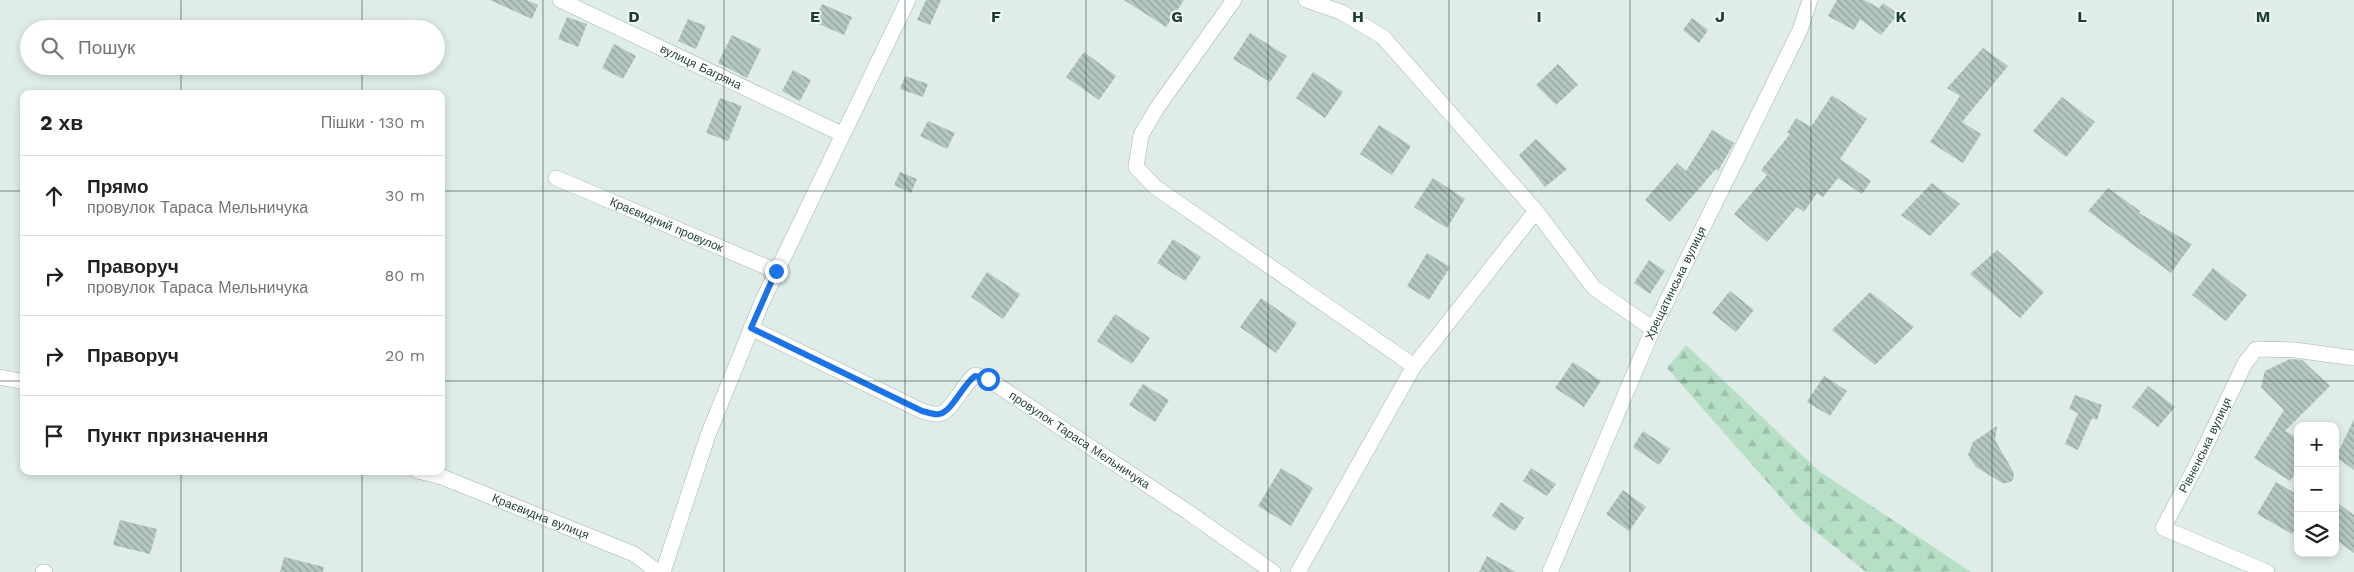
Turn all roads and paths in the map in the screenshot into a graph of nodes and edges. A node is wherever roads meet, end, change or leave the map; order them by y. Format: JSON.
{"nodes":[{"id":1,"x":560,"y":0,"type":"edge"},
{"id":2,"x":908,"y":0,"type":"edge"},
{"id":3,"x":1234,"y":0,"type":"edge"},
{"id":4,"x":1306,"y":0,"type":"edge"},
{"id":5,"x":1810,"y":0,"type":"edge"},
{"id":6,"x":842,"y":134,"type":"junction"},
{"id":7,"x":556,"y":178,"type":"dead end"},
{"id":8,"x":1536,"y":211,"type":"junction"},
{"id":9,"x":776,"y":271,"type":"junction"},
{"id":10,"x":751,"y":328,"type":"junction"},
{"id":11,"x":1654,"y":329,"type":"junction"},
{"id":12,"x":2354,"y":358,"type":"edge"},
{"id":13,"x":1414,"y":366,"type":"junction"},
{"id":14,"x":0,"y":377,"type":"edge"},
{"id":15,"x":20,"y":381,"type":"edge"},
{"id":16,"x":434,"y":475,"type":"edge"},
{"id":17,"x":658,"y":572,"type":"edge"},
{"id":18,"x":663,"y":572,"type":"edge"},
{"id":19,"x":1273,"y":572,"type":"edge"},
{"id":20,"x":1298,"y":572,"type":"edge"},
{"id":21,"x":1550,"y":572,"type":"edge"},
{"id":22,"x":2267,"y":572,"type":"edge"}],
"edges":[{"from":1,"to":6,"type":"street","name":"вулиця Багряна"},
{"from":2,"to":6,"type":"street"},
{"from":3,"to":13,"type":"street"},
{"from":4,"to":8,"type":"street"},
{"from":5,"to":11,"type":"street","name":"Хрещатинська вулиця"},
{"from":6,"to":9,"type":"street"},
{"from":7,"to":9,"type":"street","name":"Краєвидний провулок"},
{"from":8,"to":11,"type":"street"},
{"from":8,"to":13,"type":"street"},
{"from":9,"to":10,"type":"street"},
{"from":10,"to":18,"type":"street"},
{"from":10,"to":19,"type":"street","name":"провулок Тараса Мельничука"},
{"from":11,"to":21,"type":"street","name":"Хрещатинська вулиця"},
{"from":12,"to":22,"type":"street","name":"Рівненська вулиця"},
{"from":13,"to":20,"type":"street"},
{"from":14,"to":15,"type":"street"},
{"from":16,"to":17,"type":"street","name":"Краєвидна вулиця"}]}
